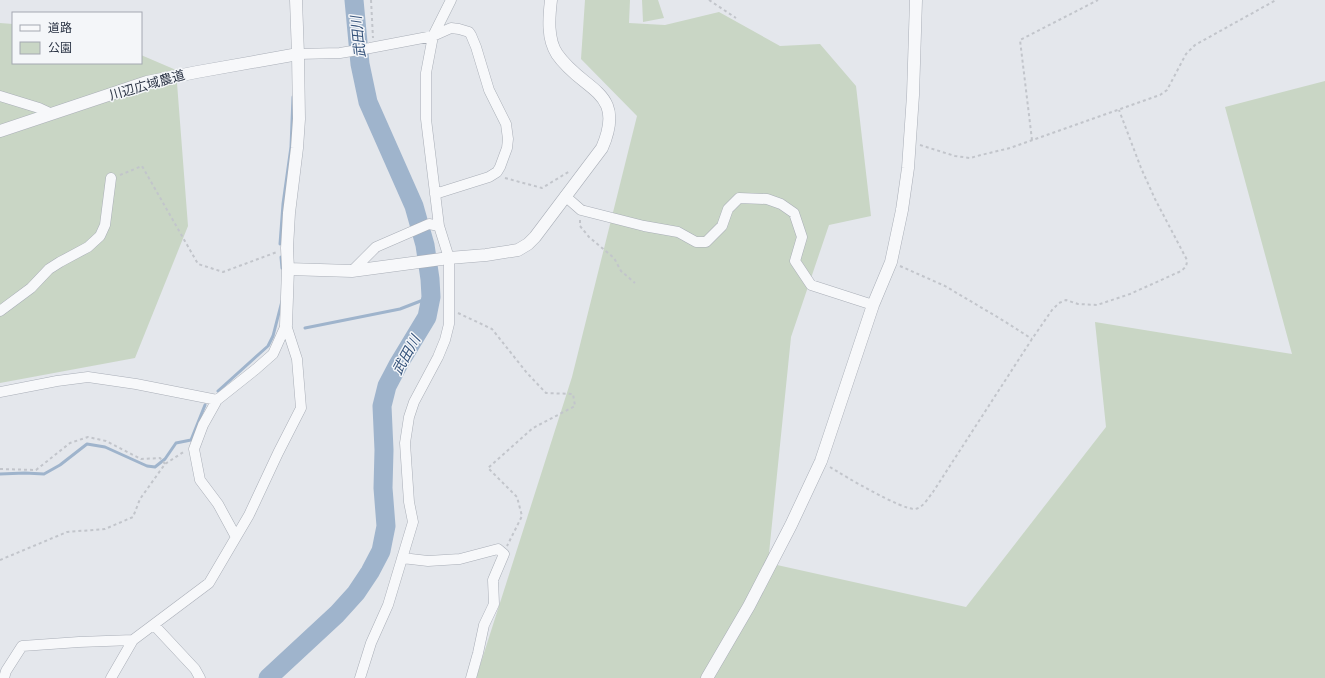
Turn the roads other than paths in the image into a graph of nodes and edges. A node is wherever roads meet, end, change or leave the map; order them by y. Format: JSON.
{"nodes":[{"id":1,"x":296,"y":0,"type":"edge"},
{"id":2,"x":451,"y":0,"type":"edge"},
{"id":3,"x":551,"y":0,"type":"edge"},
{"id":4,"x":916,"y":0,"type":"edge"},
{"id":5,"x":433,"y":36,"type":"junction"},
{"id":6,"x":298,"y":54,"type":"junction"},
{"id":7,"x":0,"y":96,"type":"edge"},
{"id":8,"x":52,"y":114,"type":"junction"},
{"id":9,"x":0,"y":131,"type":"edge"},
{"id":10,"x":111,"y":178,"type":"road end"},
{"id":11,"x":435,"y":194,"type":"junction"},
{"id":12,"x":565,"y":196,"type":"junction"},
{"id":13,"x":434,"y":225,"type":"junction"},
{"id":14,"x":445,"y":258,"type":"junction"},
{"id":15,"x":288,"y":269,"type":"junction"},
{"id":16,"x":352,"y":271,"type":"junction"},
{"id":17,"x":873,"y":305,"type":"junction"},
{"id":18,"x":0,"y":311,"type":"edge"},
{"id":19,"x":286,"y":325,"type":"junction"},
{"id":20,"x":0,"y":392,"type":"edge"},
{"id":21,"x":217,"y":400,"type":"junction"},
{"id":22,"x":236,"y":537,"type":"junction"},
{"id":23,"x":402,"y":558,"type":"junction"},
{"id":24,"x":154,"y":625,"type":"junction"},
{"id":25,"x":133,"y":640,"type":"junction"},
{"id":26,"x":4,"y":678,"type":"edge"},
{"id":27,"x":111,"y":678,"type":"edge"},
{"id":28,"x":200,"y":678,"type":"edge"},
{"id":29,"x":360,"y":678,"type":"edge"},
{"id":30,"x":471,"y":678,"type":"edge"},
{"id":31,"x":707,"y":678,"type":"edge"}],
"edges":[{"from":1,"to":6,"type":"street"},
{"from":2,"to":5,"type":"street"},
{"from":3,"to":12,"type":"street"},
{"from":4,"to":17,"type":"street"},
{"from":5,"to":6,"type":"street"},
{"from":5,"to":11,"type":"street"},
{"from":5,"to":11,"type":"street"},
{"from":6,"to":8,"type":"street","name":"川辺広域農道"},
{"from":6,"to":15,"type":"street"},
{"from":7,"to":8,"type":"street"},
{"from":8,"to":9,"type":"street","name":"川辺広域農道"},
{"from":10,"to":18,"type":"street"},
{"from":11,"to":13,"type":"street"},
{"from":12,"to":14,"type":"street"},
{"from":12,"to":17,"type":"street"},
{"from":13,"to":14,"type":"street"},
{"from":13,"to":16,"type":"street"},
{"from":14,"to":16,"type":"street"},
{"from":14,"to":23,"type":"street"},
{"from":15,"to":16,"type":"street"},
{"from":15,"to":19,"type":"street"},
{"from":17,"to":31,"type":"street"},
{"from":19,"to":21,"type":"street"},
{"from":19,"to":22,"type":"street"},
{"from":20,"to":21,"type":"street"},
{"from":21,"to":22,"type":"street"},
{"from":22,"to":24,"type":"street"},
{"from":23,"to":29,"type":"street"},
{"from":23,"to":30,"type":"street"},
{"from":24,"to":25,"type":"street"},
{"from":24,"to":28,"type":"street"},
{"from":25,"to":26,"type":"street"},
{"from":25,"to":27,"type":"street"}]}
